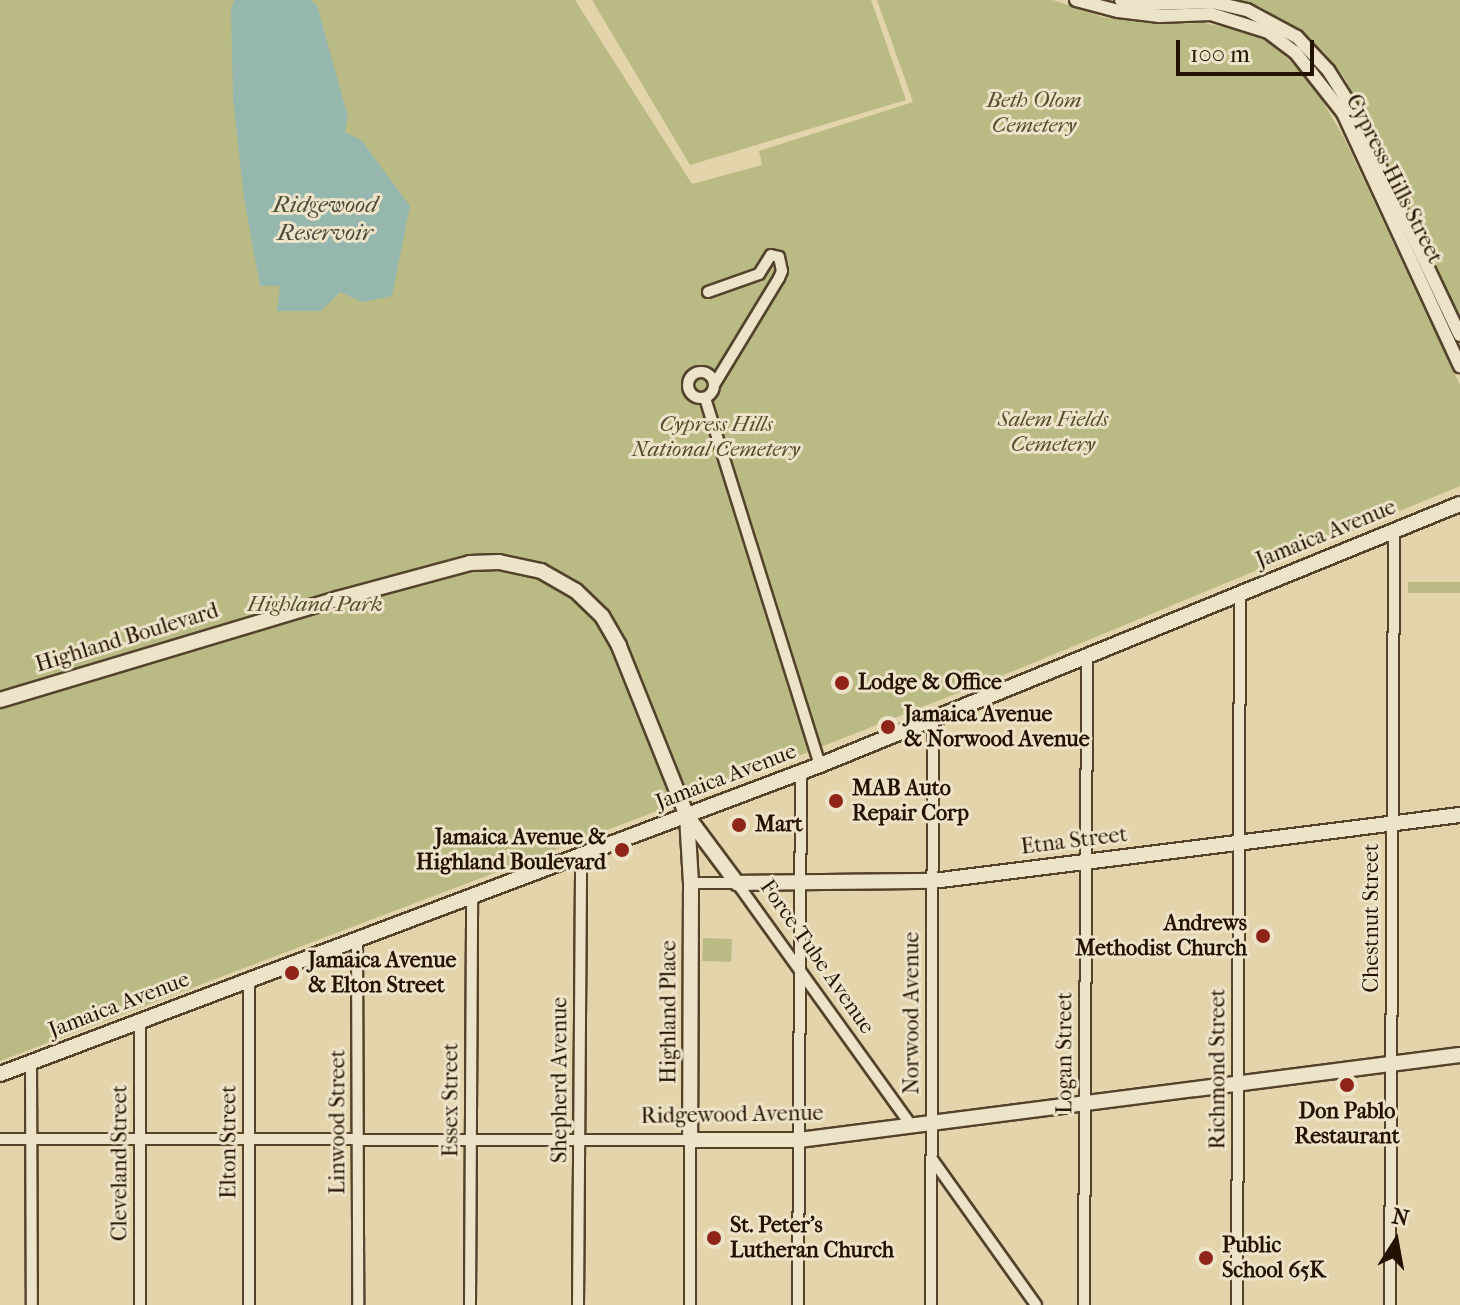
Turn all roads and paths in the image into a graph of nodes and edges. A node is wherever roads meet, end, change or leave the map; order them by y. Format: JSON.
{"nodes":[{"id":1,"x":1076,"y":0,"type":"edge"},
{"id":2,"x":1121,"y":0,"type":"edge"},
{"id":3,"x":708,"y":292,"type":"dead end"},
{"id":4,"x":1460,"y":335,"type":"edge"},
{"id":5,"x":1460,"y":366,"type":"edge"},
{"id":6,"x":714,"y":385,"type":"junction"},
{"id":7,"x":705,"y":398,"type":"junction"},
{"id":8,"x":1460,"y":504,"type":"edge"},
{"id":9,"x":1394,"y":530,"type":"junction"},
{"id":10,"x":1240,"y":593,"type":"junction"},
{"id":11,"x":1087,"y":657,"type":"junction"},
{"id":12,"x":0,"y":700,"type":"edge"},
{"id":13,"x":933,"y":721,"type":"junction"},
{"id":14,"x":820,"y":765,"type":"junction"},
{"id":15,"x":801,"y":773,"type":"junction"},
{"id":16,"x":1460,"y":815,"type":"edge"},
{"id":17,"x":687,"y":816,"type":"junction"},
{"id":18,"x":1393,"y":824,"type":"junction"},
{"id":19,"x":1239,"y":843,"type":"junction"},
{"id":20,"x":581,"y":855,"type":"junction"},
{"id":21,"x":1086,"y":862,"type":"junction"},
{"id":22,"x":933,"y":881,"type":"junction"},
{"id":23,"x":691,"y":883,"type":"junction"},
{"id":24,"x":737,"y":883,"type":"junction"},
{"id":25,"x":800,"y":884,"type":"junction"},
{"id":26,"x":472,"y":896,"type":"junction"},
{"id":27,"x":357,"y":939,"type":"junction"},
{"id":28,"x":800,"y":971,"type":"junction"},
{"id":29,"x":249,"y":979,"type":"junction"},
{"id":30,"x":140,"y":1021,"type":"junction"},
{"id":31,"x":1460,"y":1055,"type":"edge"},
{"id":32,"x":31,"y":1062,"type":"junction"},
{"id":33,"x":1391,"y":1064,"type":"junction"},
{"id":34,"x":0,"y":1074,"type":"edge"},
{"id":35,"x":1238,"y":1083,"type":"junction"},
{"id":36,"x":1085,"y":1102,"type":"junction"},
{"id":37,"x":931,"y":1121,"type":"junction"},
{"id":38,"x":910,"y":1124,"type":"junction"},
{"id":39,"x":0,"y":1139,"type":"edge"},
{"id":40,"x":32,"y":1139,"type":"junction"},
{"id":41,"x":140,"y":1139,"type":"junction"},
{"id":42,"x":249,"y":1139,"type":"junction"},
{"id":43,"x":358,"y":1139,"type":"junction"},
{"id":44,"x":471,"y":1139,"type":"junction"},
{"id":45,"x":579,"y":1140,"type":"junction"},
{"id":46,"x":690,"y":1140,"type":"junction"},
{"id":47,"x":799,"y":1140,"type":"junction"},
{"id":48,"x":931,"y":1158,"type":"junction"},
{"id":49,"x":32,"y":1305,"type":"edge"},
{"id":50,"x":140,"y":1305,"type":"edge"},
{"id":51,"x":249,"y":1305,"type":"edge"},
{"id":52,"x":358,"y":1305,"type":"edge"},
{"id":53,"x":470,"y":1305,"type":"edge"},
{"id":54,"x":578,"y":1305,"type":"edge"},
{"id":55,"x":690,"y":1305,"type":"edge"},
{"id":56,"x":798,"y":1305,"type":"edge"},
{"id":57,"x":931,"y":1305,"type":"edge"},
{"id":58,"x":1036,"y":1305,"type":"edge"},
{"id":59,"x":1084,"y":1305,"type":"edge"},
{"id":60,"x":1237,"y":1305,"type":"edge"},
{"id":61,"x":1390,"y":1305,"type":"edge"}],
"edges":[{"from":1,"to":5,"type":"street","name":"Cypress Hills Street"},
{"from":2,"to":4,"type":"street","name":"Cypress Hills Street"},
{"from":3,"to":6,"type":"street"},
{"from":6,"to":7,"type":"street"},
{"from":6,"to":7,"type":"street"},
{"from":7,"to":14,"type":"street"},
{"from":8,"to":9,"type":"main road","name":"Jamaica Avenue"},
{"from":9,"to":10,"type":"main road","name":"Jamaica Avenue"},
{"from":9,"to":18,"type":"street","name":"Chestnut Street"},
{"from":10,"to":11,"type":"main road","name":"Jamaica Avenue"},
{"from":10,"to":19,"type":"street","name":"Richmond Street"},
{"from":11,"to":13,"type":"main road","name":"Jamaica Avenue"},
{"from":11,"to":21,"type":"street","name":"Logan Street"},
{"from":12,"to":17,"type":"main road","name":"Highland Boulevard"},
{"from":13,"to":14,"type":"main road","name":"Jamaica Avenue"},
{"from":13,"to":22,"type":"street","name":"Norwood Avenue"},
{"from":14,"to":15,"type":"main road","name":"Jamaica Avenue"},
{"from":15,"to":17,"type":"main road","name":"Jamaica Avenue"},
{"from":15,"to":25,"type":"street"},
{"from":16,"to":18,"type":"main road","name":"Etna Street"},
{"from":17,"to":20,"type":"main road","name":"Jamaica Avenue"},
{"from":17,"to":23,"type":"main road","name":"Highland Place"},
{"from":17,"to":24,"type":"main road","name":"Force Tube Avenue"},
{"from":18,"to":19,"type":"main road","name":"Etna Street"},
{"from":18,"to":33,"type":"street","name":"Chestnut Street"},
{"from":19,"to":21,"type":"main road","name":"Etna Street"},
{"from":19,"to":35,"type":"street","name":"Richmond Street"},
{"from":20,"to":26,"type":"main road","name":"Jamaica Avenue"},
{"from":20,"to":45,"type":"street","name":"Shepherd Avenue"},
{"from":21,"to":22,"type":"main road","name":"Etna Street"},
{"from":21,"to":36,"type":"street","name":"Logan Street"},
{"from":22,"to":25,"type":"main road","name":"Etna Street"},
{"from":22,"to":37,"type":"street","name":"Norwood Avenue"},
{"from":23,"to":24,"type":"street","name":"Etna Street"},
{"from":23,"to":46,"type":"main road","name":"Highland Place"},
{"from":24,"to":25,"type":"main road","name":"Etna Street"},
{"from":24,"to":28,"type":"street","name":"Force Tube Avenue"},
{"from":25,"to":28,"type":"street"},
{"from":26,"to":27,"type":"main road","name":"Jamaica Avenue"},
{"from":26,"to":44,"type":"street","name":"Essex Street"},
{"from":27,"to":29,"type":"main road","name":"Jamaica Avenue"},
{"from":27,"to":43,"type":"street","name":"Linwood Street"},
{"from":28,"to":38,"type":"street","name":"Force Tube Avenue"},
{"from":28,"to":47,"type":"street"},
{"from":29,"to":30,"type":"main road","name":"Jamaica Avenue"},
{"from":29,"to":42,"type":"street","name":"Elton Street"},
{"from":30,"to":32,"type":"main road","name":"Jamaica Avenue"},
{"from":30,"to":41,"type":"street","name":"Cleveland Street"},
{"from":31,"to":33,"type":"main road","name":"Ridgewood Avenue"},
{"from":32,"to":34,"type":"main road","name":"Jamaica Avenue"},
{"from":32,"to":40,"type":"street"},
{"from":33,"to":35,"type":"main road","name":"Ridgewood Avenue"},
{"from":33,"to":61,"type":"street","name":"Chestnut Street"},
{"from":35,"to":36,"type":"main road","name":"Ridgewood Avenue"},
{"from":35,"to":60,"type":"street","name":"Richmond Street"},
{"from":36,"to":37,"type":"main road","name":"Ridgewood Avenue"},
{"from":36,"to":59,"type":"street","name":"Logan Street"},
{"from":37,"to":38,"type":"main road","name":"Ridgewood Avenue"},
{"from":37,"to":48,"type":"street","name":"Norwood Avenue"},
{"from":38,"to":47,"type":"main road","name":"Ridgewood Avenue"},
{"from":39,"to":40,"type":"street","name":"Ridgewood Avenue"},
{"from":40,"to":41,"type":"street","name":"Ridgewood Avenue"},
{"from":40,"to":49,"type":"street"},
{"from":41,"to":42,"type":"street","name":"Ridgewood Avenue"},
{"from":41,"to":50,"type":"street","name":"Cleveland Street"},
{"from":42,"to":43,"type":"street","name":"Ridgewood Avenue"},
{"from":42,"to":51,"type":"street","name":"Elton Street"},
{"from":43,"to":44,"type":"street","name":"Ridgewood Avenue"},
{"from":43,"to":52,"type":"street","name":"Linwood Street"},
{"from":44,"to":45,"type":"street","name":"Ridgewood Avenue"},
{"from":44,"to":53,"type":"street","name":"Essex Street"},
{"from":45,"to":46,"type":"street","name":"Ridgewood Avenue"},
{"from":45,"to":54,"type":"street","name":"Shepherd Avenue"},
{"from":46,"to":47,"type":"main road","name":"Ridgewood Avenue"},
{"from":46,"to":55,"type":"street","name":"Highland Place"},
{"from":47,"to":56,"type":"street"},
{"from":48,"to":57,"type":"street","name":"Norwood Avenue"},
{"from":48,"to":58,"type":"street"}]}
